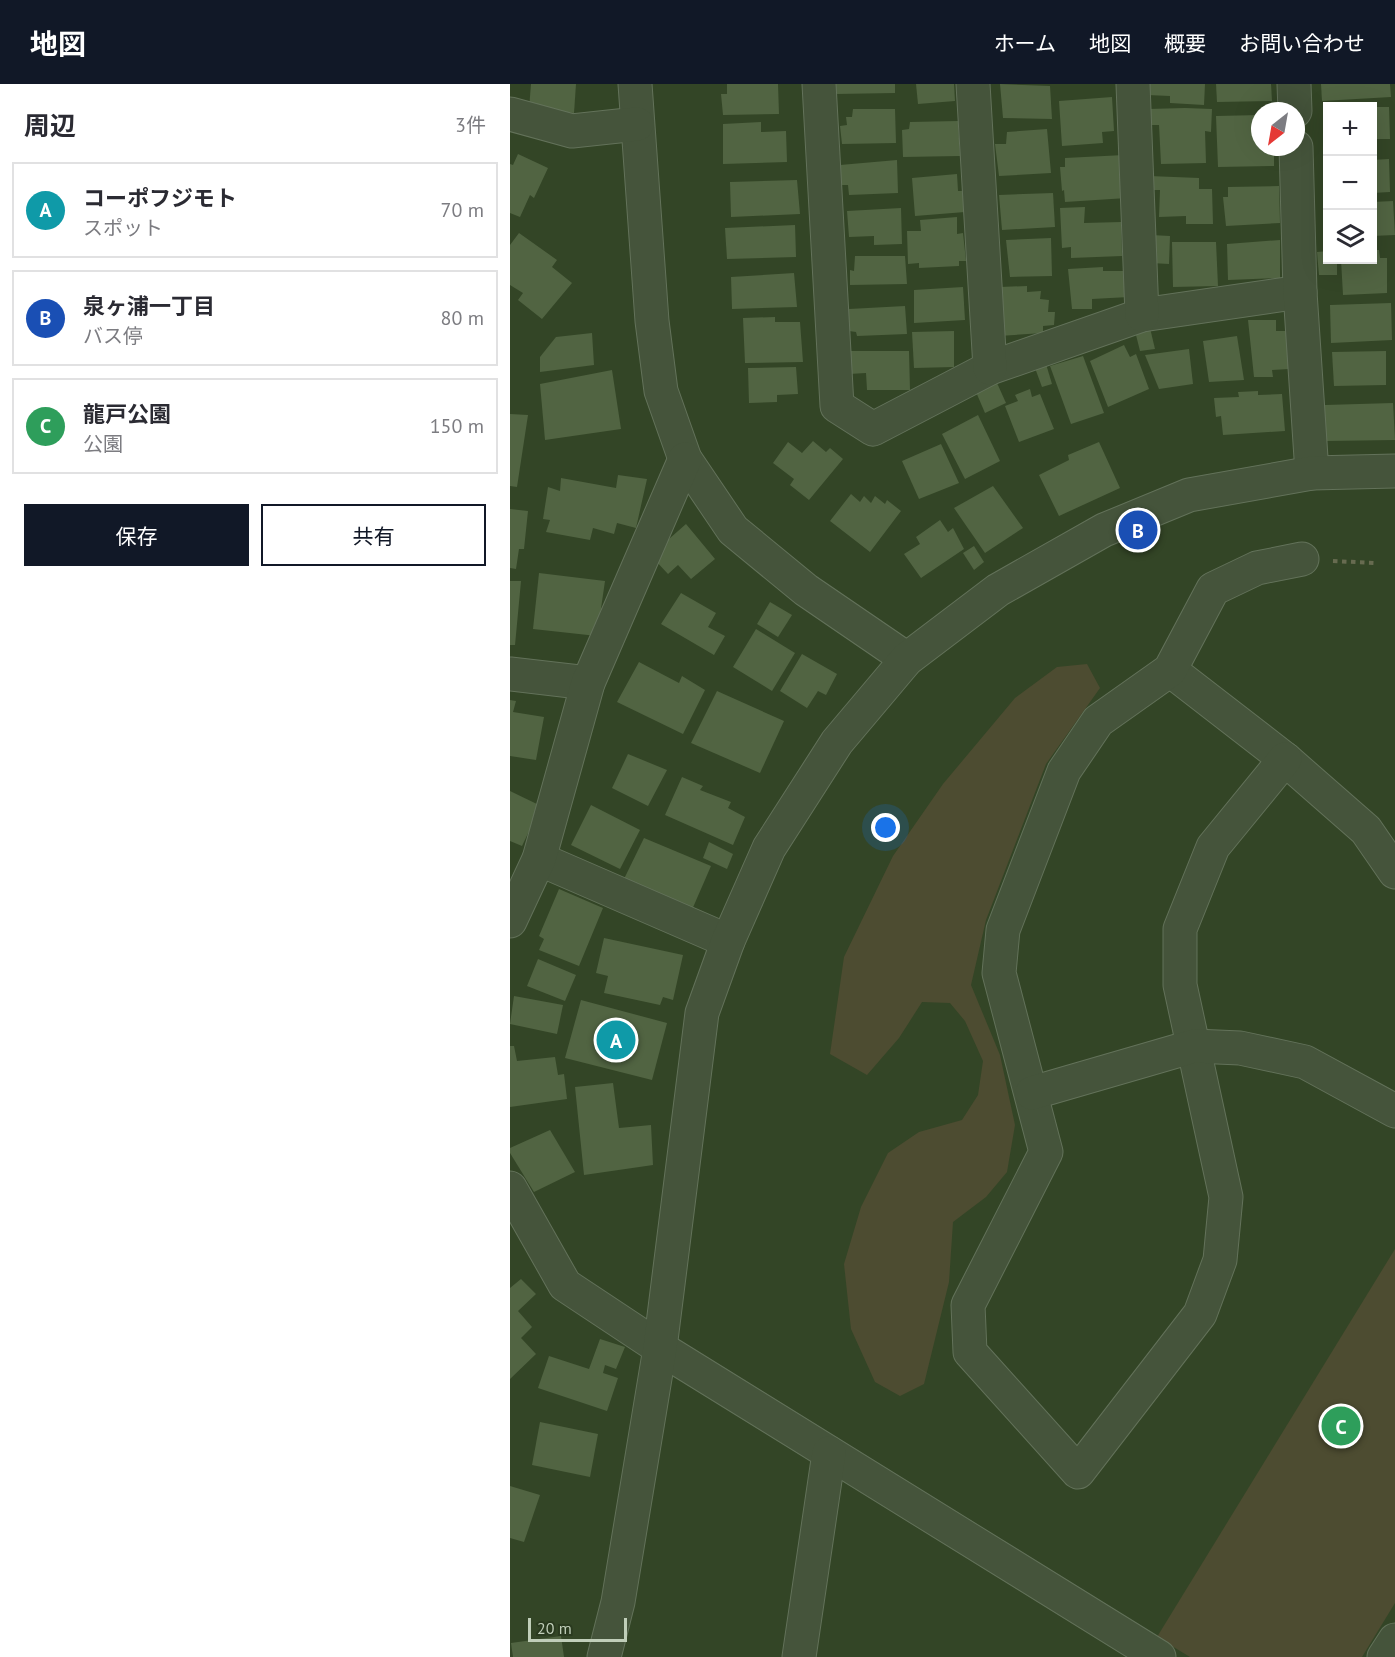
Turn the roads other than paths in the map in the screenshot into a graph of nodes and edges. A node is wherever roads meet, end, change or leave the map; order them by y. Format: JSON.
{"nodes":[{"id":1,"x":634,"y":84,"type":"edge"},
{"id":2,"x":819,"y":84,"type":"edge"},
{"id":3,"x":973,"y":84,"type":"edge"},
{"id":4,"x":1133,"y":84,"type":"edge"},
{"id":5,"x":1294,"y":84,"type":"edge"},
{"id":6,"x":1295,"y":102,"type":"edge"},
{"id":7,"x":510,"y":114,"type":"edge"},
{"id":8,"x":637,"y":124,"type":"junction"},
{"id":9,"x":1296,"y":156,"type":"edge"},
{"id":10,"x":1300,"y":292,"type":"junction"},
{"id":11,"x":1142,"y":315,"type":"junction"},
{"id":12,"x":990,"y":368,"type":"junction"},
{"id":13,"x":685,"y":459,"type":"junction"},
{"id":14,"x":1395,"y":471,"type":"edge"},
{"id":15,"x":1312,"y":473,"type":"junction"},
{"id":16,"x":1302,"y":559,"type":"road end"},
{"id":17,"x":907,"y":659,"type":"junction"},
{"id":18,"x":1170,"y":670,"type":"junction"},
{"id":19,"x":510,"y":674,"type":"edge"},
{"id":20,"x":588,"y":683,"type":"junction"},
{"id":21,"x":1285,"y":759,"type":"junction"},
{"id":22,"x":539,"y":859,"type":"junction"},
{"id":23,"x":1395,"y":872,"type":"edge"},
{"id":24,"x":510,"y":921,"type":"edge"},
{"id":25,"x":728,"y":941,"type":"junction"},
{"id":26,"x":1194,"y":1046,"type":"junction"},
{"id":27,"x":1032,"y":1093,"type":"junction"},
{"id":28,"x":1395,"y":1110,"type":"edge"},
{"id":29,"x":510,"y":1188,"type":"edge"},
{"id":30,"x":660,"y":1348,"type":"junction"},
{"id":31,"x":829,"y":1452,"type":"junction"},
{"id":32,"x":1395,"y":1640,"type":"edge"},
{"id":33,"x":604,"y":1657,"type":"edge"},
{"id":34,"x":799,"y":1657,"type":"edge"},
{"id":35,"x":1159,"y":1657,"type":"edge"},
{"id":36,"x":1384,"y":1657,"type":"edge"}],
"edges":[{"from":1,"to":8,"type":"street"},
{"from":2,"to":12,"type":"street"},
{"from":3,"to":12,"type":"street"},
{"from":4,"to":11,"type":"street"},
{"from":5,"to":6,"type":"street"},
{"from":7,"to":8,"type":"street"},
{"from":8,"to":13,"type":"street"},
{"from":9,"to":10,"type":"street"},
{"from":10,"to":11,"type":"street"},
{"from":10,"to":15,"type":"street"},
{"from":11,"to":12,"type":"street"},
{"from":13,"to":17,"type":"street"},
{"from":13,"to":20,"type":"street"},
{"from":14,"to":15,"type":"street"},
{"from":15,"to":17,"type":"street"},
{"from":16,"to":18,"type":"street"},
{"from":17,"to":25,"type":"street"},
{"from":18,"to":21,"type":"street"},
{"from":18,"to":27,"type":"street"},
{"from":19,"to":20,"type":"street"},
{"from":20,"to":22,"type":"street"},
{"from":21,"to":23,"type":"street"},
{"from":21,"to":26,"type":"street"},
{"from":22,"to":24,"type":"street"},
{"from":22,"to":25,"type":"street"},
{"from":25,"to":30,"type":"street"},
{"from":26,"to":27,"type":"street"},
{"from":26,"to":27,"type":"street"},
{"from":26,"to":28,"type":"street"},
{"from":29,"to":30,"type":"street"},
{"from":30,"to":31,"type":"street"},
{"from":30,"to":33,"type":"street"},
{"from":31,"to":34,"type":"street"},
{"from":31,"to":35,"type":"street"},
{"from":32,"to":36,"type":"street"}]}
